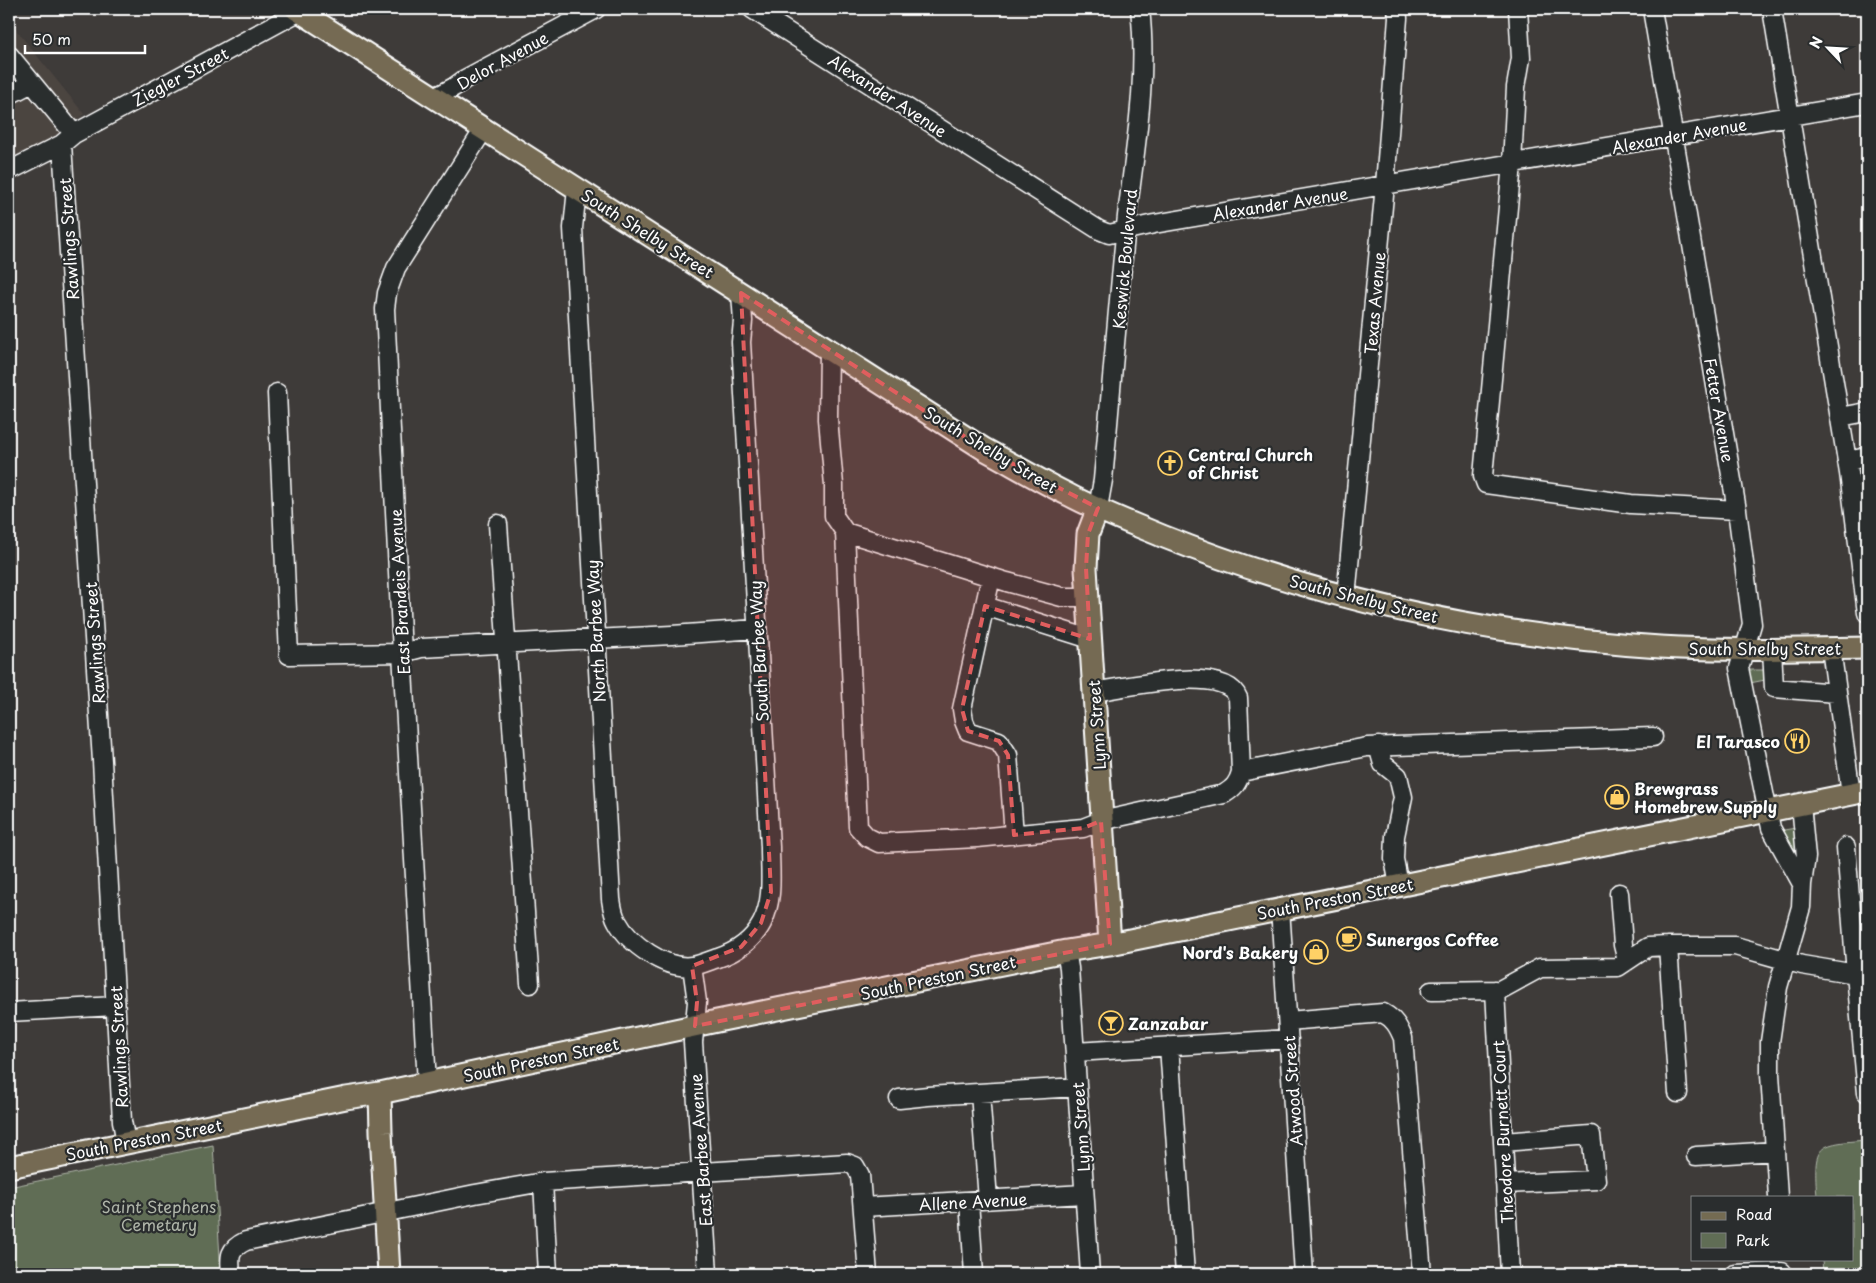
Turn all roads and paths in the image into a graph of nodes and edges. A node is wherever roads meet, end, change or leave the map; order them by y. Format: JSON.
{"nodes":[{"id":1,"x":596,"y":9,"type":"edge"},
{"id":2,"x":752,"y":9,"type":"edge"},
{"id":3,"x":1140,"y":9,"type":"edge"},
{"id":4,"x":1397,"y":9,"type":"edge"},
{"id":5,"x":1518,"y":9,"type":"edge"},
{"id":6,"x":1652,"y":9,"type":"edge"},
{"id":7,"x":1772,"y":9,"type":"edge"},
{"id":8,"x":298,"y":10,"type":"edge"},
{"id":9,"x":9,"y":56,"type":"edge"},
{"id":10,"x":32,"y":83,"type":"junction"},
{"id":11,"x":9,"y":95,"type":"edge"},
{"id":12,"x":436,"y":97,"type":"junction"},
{"id":13,"x":1867,"y":103,"type":"edge"},
{"id":14,"x":1790,"y":116,"type":"junction"},
{"id":15,"x":484,"y":129,"type":"junction"},
{"id":16,"x":1673,"y":136,"type":"junction"},
{"id":17,"x":68,"y":139,"type":"junction"},
{"id":18,"x":1512,"y":164,"type":"junction"},
{"id":19,"x":9,"y":172,"type":"edge"},
{"id":20,"x":1385,"y":185,"type":"junction"},
{"id":21,"x":577,"y":189,"type":"junction"},
{"id":22,"x":1126,"y":231,"type":"junction"},
{"id":23,"x":741,"y":293,"type":"junction"},
{"id":24,"x":829,"y":349,"type":"junction"},
{"id":25,"x":277,"y":393,"type":"dead end"},
{"id":26,"x":1867,"y":412,"type":"edge"},
{"id":27,"x":1840,"y":417,"type":"junction"},
{"id":28,"x":1867,"y":457,"type":"edge"},
{"id":29,"x":1847,"y":461,"type":"junction"},
{"id":30,"x":1098,"y":508,"type":"junction"},
{"id":31,"x":1737,"y":510,"type":"junction"},
{"id":32,"x":498,"y":524,"type":"dead end"},
{"id":33,"x":845,"y":532,"type":"junction"},
{"id":34,"x":1864,"y":555,"type":"edge"},
{"id":35,"x":992,"y":577,"type":"junction"},
{"id":36,"x":1088,"y":597,"type":"junction"},
{"id":37,"x":1346,"y":597,"type":"junction"},
{"id":38,"x":985,"y":606,"type":"junction"},
{"id":39,"x":1867,"y":613,"type":"edge"},
{"id":40,"x":757,"y":629,"type":"junction"},
{"id":41,"x":595,"y":638,"type":"junction"},
{"id":42,"x":1090,"y":639,"type":"junction"},
{"id":43,"x":507,"y":644,"type":"junction"},
{"id":44,"x":1831,"y":648,"type":"junction"},
{"id":45,"x":1867,"y":648,"type":"edge"},
{"id":46,"x":1745,"y":649,"type":"junction"},
{"id":47,"x":1772,"y":649,"type":"junction"},
{"id":48,"x":402,"y":653,"type":"junction"},
{"id":49,"x":1093,"y":692,"type":"junction"},
{"id":50,"x":1836,"y":694,"type":"junction"},
{"id":51,"x":1653,"y":737,"type":"dead end"},
{"id":52,"x":1378,"y":746,"type":"junction"},
{"id":53,"x":1241,"y":772,"type":"junction"},
{"id":54,"x":1859,"y":793,"type":"edge"},
{"id":55,"x":1801,"y":804,"type":"junction"},
{"id":56,"x":1768,"y":811,"type":"junction"},
{"id":57,"x":1102,"y":821,"type":"junction"},
{"id":58,"x":1014,"y":834,"type":"junction"},
{"id":59,"x":1846,"y":847,"type":"dead end"},
{"id":60,"x":1802,"y":884,"type":"junction"},
{"id":61,"x":1399,"y":885,"type":"junction"},
{"id":62,"x":1620,"y":893,"type":"dead end"},
{"id":63,"x":1280,"y":908,"type":"junction"},
{"id":64,"x":1110,"y":944,"type":"junction"},
{"id":65,"x":1668,"y":946,"type":"junction"},
{"id":66,"x":1066,"y":951,"type":"junction"},
{"id":67,"x":1785,"y":960,"type":"junction"},
{"id":68,"x":1627,"y":961,"type":"junction"},
{"id":69,"x":692,"y":966,"type":"junction"},
{"id":70,"x":1856,"y":974,"type":"junction"},
{"id":71,"x":530,"y":984,"type":"dead end"},
{"id":72,"x":1495,"y":990,"type":"junction"},
{"id":73,"x":1431,"y":991,"type":"dead end"},
{"id":74,"x":115,"y":1006,"type":"junction"},
{"id":75,"x":9,"y":1012,"type":"edge"},
{"id":76,"x":1288,"y":1021,"type":"junction"},
{"id":77,"x":694,"y":1026,"type":"junction"},
{"id":78,"x":1289,"y":1039,"type":"junction"},
{"id":79,"x":1169,"y":1046,"type":"junction"},
{"id":80,"x":1075,"y":1052,"type":"junction"},
{"id":81,"x":427,"y":1083,"type":"junction"},
{"id":82,"x":1077,"y":1087,"type":"junction"},
{"id":83,"x":380,"y":1093,"type":"junction"},
{"id":84,"x":980,"y":1093,"type":"junction"},
{"id":85,"x":1678,"y":1093,"type":"dead end"},
{"id":86,"x":1867,"y":1093,"type":"edge"},
{"id":87,"x":899,"y":1099,"type":"dead end"},
{"id":88,"x":1502,"y":1142,"type":"junction"},
{"id":89,"x":126,"y":1143,"type":"junction"},
{"id":90,"x":1775,"y":1151,"type":"junction"},
{"id":91,"x":1696,"y":1156,"type":"dead end"},
{"id":92,"x":9,"y":1166,"type":"edge"},
{"id":93,"x":701,"y":1171,"type":"junction"},
{"id":94,"x":543,"y":1182,"type":"junction"},
{"id":95,"x":1505,"y":1184,"type":"junction"},
{"id":96,"x":1084,"y":1194,"type":"junction"},
{"id":97,"x":1778,"y":1196,"type":"edge"},
{"id":98,"x":988,"y":1200,"type":"junction"},
{"id":99,"x":969,"y":1201,"type":"junction"},
{"id":100,"x":863,"y":1207,"type":"junction"},
{"id":101,"x":386,"y":1212,"type":"junction"},
{"id":102,"x":1782,"y":1268,"type":"edge"},
{"id":103,"x":230,"y":1274,"type":"edge"},
{"id":104,"x":389,"y":1274,"type":"edge"},
{"id":105,"x":548,"y":1274,"type":"edge"},
{"id":106,"x":708,"y":1274,"type":"edge"},
{"id":107,"x":868,"y":1274,"type":"edge"},
{"id":108,"x":974,"y":1274,"type":"edge"},
{"id":109,"x":1090,"y":1274,"type":"edge"},
{"id":110,"x":1185,"y":1274,"type":"edge"},
{"id":111,"x":1304,"y":1274,"type":"edge"},
{"id":112,"x":1422,"y":1274,"type":"edge"},
{"id":113,"x":1510,"y":1274,"type":"edge"},
{"id":114,"x":1735,"y":1274,"type":"edge"}],
"edges":[{"from":1,"to":12,"type":"street","name":"Delor Avenue"},
{"from":2,"to":22,"type":"street","name":"Alexander Avenue"},
{"from":3,"to":22,"type":"street","name":"Keswick Boulevard"},
{"from":4,"to":20,"type":"street","name":"Texas Avenue"},
{"from":5,"to":18,"type":"street"},
{"from":6,"to":16,"type":"street","name":"Fetter Avenue"},
{"from":7,"to":14,"type":"street"},
{"from":8,"to":12,"type":"main road","name":"South Shelby Street"},
{"from":8,"to":17,"type":"street","name":"Ziegler Street"},
{"from":9,"to":10,"type":"street"},
{"from":10,"to":11,"type":"street"},
{"from":10,"to":17,"type":"street"},
{"from":12,"to":15,"type":"main road","name":"South Shelby Street"},
{"from":13,"to":14,"type":"street","name":"Alexander Avenue"},
{"from":14,"to":16,"type":"street","name":"Alexander Avenue"},
{"from":14,"to":27,"type":"street"},
{"from":15,"to":21,"type":"main road","name":"South Shelby Street"},
{"from":15,"to":48,"type":"street","name":"East Brandeis Avenue"},
{"from":16,"to":18,"type":"street","name":"Alexander Avenue"},
{"from":16,"to":31,"type":"street","name":"Fetter Avenue"},
{"from":17,"to":19,"type":"street","name":"Ziegler Street"},
{"from":17,"to":74,"type":"street","name":"Rawlings Street"},
{"from":18,"to":20,"type":"street","name":"Alexander Avenue"},
{"from":18,"to":31,"type":"street"},
{"from":20,"to":22,"type":"street","name":"Alexander Avenue"},
{"from":20,"to":37,"type":"street","name":"Texas Avenue"},
{"from":21,"to":23,"type":"main road","name":"South Shelby Street"},
{"from":21,"to":41,"type":"street","name":"North Barbee Way"},
{"from":22,"to":30,"type":"street","name":"Keswick Boulevard"},
{"from":23,"to":24,"type":"main road","name":"South Shelby Street"},
{"from":23,"to":40,"type":"street","name":"South Barbee Way"},
{"from":24,"to":30,"type":"main road","name":"South Shelby Street"},
{"from":24,"to":33,"type":"street"},
{"from":25,"to":48,"type":"street"},
{"from":26,"to":27,"type":"street"},
{"from":27,"to":29,"type":"street"},
{"from":28,"to":29,"type":"street"},
{"from":29,"to":34,"type":"street"},
{"from":30,"to":36,"type":"main road","name":"Lynn Street"},
{"from":30,"to":37,"type":"main road","name":"South Shelby Street"},
{"from":31,"to":46,"type":"street","name":"Fetter Avenue"},
{"from":32,"to":43,"type":"street"},
{"from":33,"to":35,"type":"street"},
{"from":33,"to":58,"type":"street"},
{"from":34,"to":39,"type":"street"},
{"from":35,"to":36,"type":"street"},
{"from":35,"to":38,"type":"street"},
{"from":36,"to":42,"type":"main road","name":"Lynn Street"},
{"from":37,"to":46,"type":"main road","name":"South Shelby Street"},
{"from":38,"to":42,"type":"street"},
{"from":38,"to":58,"type":"street"},
{"from":40,"to":41,"type":"street"},
{"from":40,"to":69,"type":"street","name":"South Barbee Way"},
{"from":41,"to":43,"type":"street"},
{"from":41,"to":69,"type":"street","name":"North Barbee Way"},
{"from":42,"to":49,"type":"main road","name":"Lynn Street"},
{"from":43,"to":48,"type":"street"},
{"from":43,"to":71,"type":"street"},
{"from":44,"to":45,"type":"main road","name":"South Shelby Street"},
{"from":44,"to":47,"type":"main road","name":"South Shelby Street"},
{"from":44,"to":50,"type":"street"},
{"from":46,"to":47,"type":"main road","name":"South Shelby Street"},
{"from":46,"to":56,"type":"street","name":"Fetter Avenue"},
{"from":47,"to":50,"type":"street"},
{"from":48,"to":81,"type":"street","name":"East Brandeis Avenue"},
{"from":49,"to":53,"type":"street"},
{"from":49,"to":57,"type":"main road","name":"Lynn Street"},
{"from":50,"to":54,"type":"street"},
{"from":51,"to":52,"type":"street"},
{"from":52,"to":53,"type":"street"},
{"from":52,"to":61,"type":"street"},
{"from":53,"to":57,"type":"street"},
{"from":54,"to":55,"type":"main road","name":"South Preston Street"},
{"from":55,"to":56,"type":"main road","name":"South Preston Street"},
{"from":55,"to":60,"type":"street"},
{"from":56,"to":60,"type":"street","name":"Fetter Avenue"},
{"from":56,"to":61,"type":"main road","name":"South Preston Street"},
{"from":57,"to":58,"type":"street"},
{"from":57,"to":64,"type":"main road","name":"Lynn Street"},
{"from":59,"to":70,"type":"street"},
{"from":60,"to":67,"type":"street"},
{"from":61,"to":63,"type":"main road","name":"South Preston Street"},
{"from":62,"to":68,"type":"street"},
{"from":63,"to":64,"type":"main road","name":"South Preston Street"},
{"from":63,"to":76,"type":"street","name":"Atwood Street"},
{"from":64,"to":66,"type":"main road","name":"South Preston Street"},
{"from":65,"to":67,"type":"street"},
{"from":65,"to":68,"type":"street"},
{"from":65,"to":85,"type":"street"},
{"from":66,"to":77,"type":"main road","name":"South Preston Street"},
{"from":66,"to":80,"type":"street","name":"Lynn Street"},
{"from":67,"to":70,"type":"street"},
{"from":67,"to":90,"type":"street"},
{"from":68,"to":72,"type":"street"},
{"from":69,"to":77,"type":"street"},
{"from":70,"to":86,"type":"street"},
{"from":72,"to":73,"type":"street"},
{"from":72,"to":88,"type":"street","name":"Theodore Burnett Court"},
{"from":74,"to":75,"type":"street"},
{"from":74,"to":89,"type":"street","name":"Rawlings Street"},
{"from":76,"to":78,"type":"street","name":"Atwood Street"},
{"from":76,"to":112,"type":"street"},
{"from":77,"to":81,"type":"main road","name":"South Preston Street"},
{"from":77,"to":93,"type":"street","name":"East Barbee Avenue"},
{"from":78,"to":79,"type":"street"},
{"from":78,"to":111,"type":"street","name":"Atwood Street"},
{"from":79,"to":80,"type":"street"},
{"from":79,"to":110,"type":"street"},
{"from":80,"to":82,"type":"street","name":"Lynn Street"},
{"from":81,"to":83,"type":"main road","name":"South Preston Street"},
{"from":82,"to":84,"type":"street"},
{"from":82,"to":96,"type":"street","name":"Lynn Street"},
{"from":83,"to":89,"type":"main road","name":"South Preston Street"},
{"from":83,"to":101,"type":"main road"},
{"from":84,"to":87,"type":"street"},
{"from":84,"to":98,"type":"street"},
{"from":88,"to":95,"type":"street","name":"Theodore Burnett Court"},
{"from":88,"to":95,"type":"street"},
{"from":89,"to":92,"type":"main road","name":"South Preston Street"},
{"from":90,"to":91,"type":"street"},
{"from":90,"to":97,"type":"street"},
{"from":93,"to":94,"type":"street"},
{"from":93,"to":100,"type":"street"},
{"from":93,"to":106,"type":"street","name":"East Barbee Avenue"},
{"from":94,"to":101,"type":"street"},
{"from":94,"to":105,"type":"street"},
{"from":95,"to":113,"type":"street","name":"Theodore Burnett Court"},
{"from":96,"to":98,"type":"street","name":"Allene Avenue"},
{"from":96,"to":109,"type":"street","name":"Lynn Street"},
{"from":98,"to":99,"type":"street","name":"Allene Avenue"},
{"from":99,"to":100,"type":"street","name":"Allene Avenue"},
{"from":99,"to":108,"type":"street"},
{"from":100,"to":107,"type":"street"},
{"from":101,"to":103,"type":"street"},
{"from":101,"to":104,"type":"main road"},
{"from":102,"to":114,"type":"street"}]}
